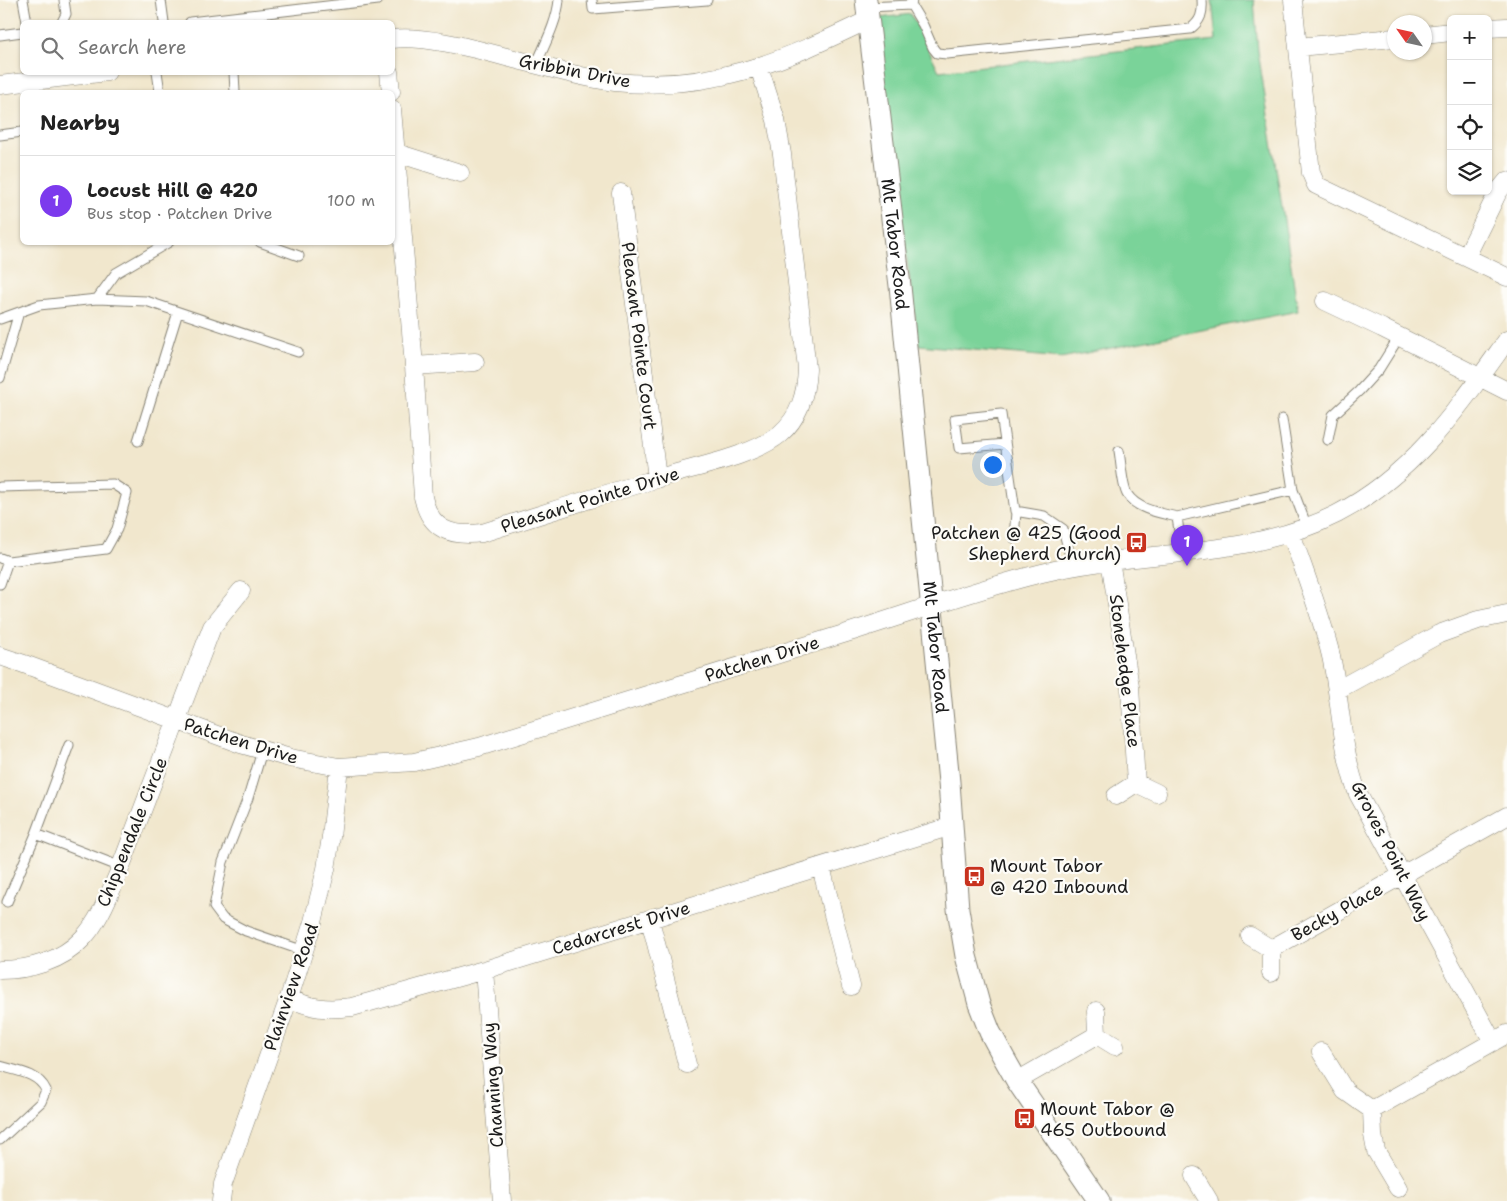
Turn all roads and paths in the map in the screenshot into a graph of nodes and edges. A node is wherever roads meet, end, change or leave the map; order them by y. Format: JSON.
{"nodes":[{"id":1,"x":23,"y":0,"type":"edge"},
{"id":2,"x":64,"y":0,"type":"edge"},
{"id":3,"x":161,"y":0,"type":"edge"},
{"id":4,"x":378,"y":0,"type":"edge"},
{"id":5,"x":559,"y":0,"type":"edge"},
{"id":6,"x":592,"y":0,"type":"edge"},
{"id":7,"x":707,"y":0,"type":"edge"},
{"id":8,"x":1202,"y":0,"type":"edge"},
{"id":9,"x":1293,"y":0,"type":"edge"},
{"id":10,"x":912,"y":2,"type":"edge"},
{"id":11,"x":867,"y":9,"type":"edge"},
{"id":12,"x":27,"y":20,"type":"edge"},
{"id":13,"x":63,"y":20,"type":"edge"},
{"id":14,"x":164,"y":20,"type":"edge"},
{"id":15,"x":207,"y":20,"type":"edge"},
{"id":16,"x":1507,"y":27,"type":"edge"},
{"id":17,"x":1492,"y":28,"type":"edge"},
{"id":18,"x":20,"y":32,"type":"edge"},
{"id":19,"x":1447,"y":32,"type":"edge"},
{"id":20,"x":1432,"y":34,"type":"edge"},
{"id":21,"x":0,"y":35,"type":"edge"},
{"id":22,"x":395,"y":39,"type":"edge"},
{"id":23,"x":1387,"y":39,"type":"edge"},
{"id":24,"x":1298,"y":48,"type":"junction"},
{"id":25,"x":536,"y":65,"type":"junction"},
{"id":26,"x":758,"y":68,"type":"junction"},
{"id":27,"x":93,"y":75,"type":"edge"},
{"id":28,"x":157,"y":75,"type":"edge"},
{"id":29,"x":234,"y":75,"type":"edge"},
{"id":30,"x":389,"y":75,"type":"edge"},
{"id":31,"x":0,"y":85,"type":"edge"},
{"id":32,"x":38,"y":87,"type":"edge"},
{"id":33,"x":160,"y":90,"type":"edge"},
{"id":34,"x":235,"y":90,"type":"edge"},
{"id":35,"x":391,"y":90,"type":"edge"},
{"id":36,"x":20,"y":132,"type":"edge"},
{"id":37,"x":0,"y":135,"type":"edge"},
{"id":38,"x":395,"y":136,"type":"edge"},
{"id":39,"x":397,"y":153,"type":"junction"},
{"id":40,"x":460,"y":173,"type":"dead end"},
{"id":41,"x":1507,"y":181,"type":"edge"},
{"id":42,"x":621,"y":193,"type":"dead end"},
{"id":43,"x":164,"y":245,"type":"edge"},
{"id":44,"x":268,"y":245,"type":"edge"},
{"id":45,"x":299,"y":256,"type":"dead end"},
{"id":46,"x":1466,"y":257,"type":"junction"},
{"id":47,"x":1507,"y":277,"type":"edge"},
{"id":48,"x":98,"y":299,"type":"junction"},
{"id":49,"x":1325,"y":301,"type":"dead end"},
{"id":50,"x":19,"y":312,"type":"junction"},
{"id":51,"x":178,"y":312,"type":"junction"},
{"id":52,"x":0,"y":319,"type":"edge"},
{"id":53,"x":1399,"y":336,"type":"junction"},
{"id":54,"x":1507,"y":340,"type":"edge"},
{"id":55,"x":298,"y":352,"type":"dead end"},
{"id":56,"x":475,"y":362,"type":"dead end"},
{"id":57,"x":414,"y":366,"type":"junction"},
{"id":58,"x":1480,"y":377,"type":"junction"},
{"id":59,"x":0,"y":378,"type":"edge"},
{"id":60,"x":1507,"y":391,"type":"edge"},
{"id":61,"x":1282,"y":418,"type":"dead end"},
{"id":62,"x":1328,"y":440,"type":"dead end"},
{"id":63,"x":138,"y":441,"type":"dead end"},
{"id":64,"x":1005,"y":444,"type":"junction"},
{"id":65,"x":1119,"y":451,"type":"dead end"},
{"id":66,"x":657,"y":478,"type":"junction"},
{"id":67,"x":0,"y":487,"type":"edge"},
{"id":68,"x":1293,"y":490,"type":"junction"},
{"id":69,"x":1016,"y":512,"type":"junction"},
{"id":70,"x":1177,"y":517,"type":"junction"},
{"id":71,"x":1299,"y":530,"type":"junction"},
{"id":72,"x":1014,"y":538,"type":"dead end"},
{"id":73,"x":1182,"y":552,"type":"junction"},
{"id":74,"x":4,"y":559,"type":"edge"},
{"id":75,"x":1110,"y":560,"type":"junction"},
{"id":76,"x":1073,"y":567,"type":"junction"},
{"id":77,"x":0,"y":584,"type":"edge"},
{"id":78,"x":241,"y":591,"type":"dead end"},
{"id":79,"x":932,"y":606,"type":"junction"},
{"id":80,"x":1507,"y":614,"type":"edge"},
{"id":81,"x":0,"y":656,"type":"edge"},
{"id":82,"x":1337,"y":690,"type":"junction"},
{"id":83,"x":176,"y":720,"type":"junction"},
{"id":84,"x":68,"y":745,"type":"dead end"},
{"id":85,"x":262,"y":751,"type":"junction"},
{"id":86,"x":339,"y":767,"type":"junction"},
{"id":87,"x":1136,"y":783,"type":"junction"},
{"id":88,"x":1157,"y":793,"type":"dead end"},
{"id":89,"x":1116,"y":796,"type":"dead end"},
{"id":90,"x":1507,"y":816,"type":"edge"},
{"id":91,"x":952,"y":826,"type":"junction"},
{"id":92,"x":36,"y":834,"type":"junction"},
{"id":93,"x":121,"y":867,"type":"junction"},
{"id":94,"x":821,"y":867,"type":"junction"},
{"id":95,"x":1402,"y":876,"type":"junction"},
{"id":96,"x":7,"y":902,"type":"dead end"},
{"id":97,"x":650,"y":920,"type":"junction"},
{"id":98,"x":1250,"y":936,"type":"dead end"},
{"id":99,"x":1271,"y":950,"type":"junction"},
{"id":100,"x":304,"y":951,"type":"junction"},
{"id":101,"x":0,"y":970,"type":"edge"},
{"id":102,"x":484,"y":970,"type":"junction"},
{"id":103,"x":1271,"y":973,"type":"dead end"},
{"id":104,"x":850,"y":986,"type":"dead end"},
{"id":105,"x":289,"y":998,"type":"junction"},
{"id":106,"x":1096,"y":1011,"type":"dead end"},
{"id":107,"x":1096,"y":1035,"type":"junction"},
{"id":108,"x":1500,"y":1038,"type":"edge"},
{"id":109,"x":1116,"y":1046,"type":"dead end"},
{"id":110,"x":1321,"y":1052,"type":"dead end"},
{"id":111,"x":687,"y":1064,"type":"dead end"},
{"id":112,"x":0,"y":1066,"type":"edge"},
{"id":113,"x":1017,"y":1081,"type":"junction"},
{"id":114,"x":1372,"y":1110,"type":"junction"},
{"id":115,"x":0,"y":1140,"type":"edge"},
{"id":116,"x":1194,"y":1176,"type":"dead end"},
{"id":117,"x":1398,"y":1188,"type":"dead end"},
{"id":118,"x":221,"y":1201,"type":"edge"},
{"id":119,"x":502,"y":1201,"type":"edge"},
{"id":120,"x":1099,"y":1201,"type":"edge"},
{"id":121,"x":1209,"y":1201,"type":"edge"}],
"edges":[{"from":1,"to":12,"type":"lane"},
{"from":2,"to":13,"type":"lane"},
{"from":3,"to":14,"type":"lane"},
{"from":4,"to":15,"type":"lane"},
{"from":5,"to":25,"type":"lane"},
{"from":6,"to":7,"type":"lane"},
{"from":8,"to":10,"type":"lane"},
{"from":9,"to":24,"type":"street"},
{"from":10,"to":11,"type":"lane"},
{"from":11,"to":26,"type":"street","name":"Gribbin Drive"},
{"from":11,"to":79,"type":"street","name":"Mt Tabor Road"},
{"from":16,"to":17,"type":"street"},
{"from":18,"to":21,"type":"lane"},
{"from":19,"to":20,"type":"street"},
{"from":22,"to":25,"type":"street","name":"Gribbin Drive"},
{"from":23,"to":24,"type":"street"},
{"from":24,"to":46,"type":"street"},
{"from":25,"to":26,"type":"street","name":"Gribbin Drive"},
{"from":26,"to":66,"type":"street","name":"Pleasant Pointe Drive"},
{"from":27,"to":32,"type":"street"},
{"from":28,"to":33,"type":"lane"},
{"from":29,"to":34,"type":"lane"},
{"from":30,"to":35,"type":"street"},
{"from":31,"to":32,"type":"street"},
{"from":36,"to":37,"type":"lane"},
{"from":38,"to":39,"type":"street","name":"Pleasant Pointe Drive"},
{"from":39,"to":40,"type":"street"},
{"from":39,"to":57,"type":"street","name":"Pleasant Pointe Drive"},
{"from":41,"to":46,"type":"street"},
{"from":42,"to":66,"type":"street","name":"Pleasant Pointe Court"},
{"from":43,"to":48,"type":"lane"},
{"from":44,"to":45,"type":"lane"},
{"from":46,"to":47,"type":"street"},
{"from":48,"to":50,"type":"lane"},
{"from":48,"to":51,"type":"lane"},
{"from":49,"to":53,"type":"street"},
{"from":50,"to":52,"type":"lane"},
{"from":50,"to":59,"type":"lane"},
{"from":51,"to":55,"type":"lane"},
{"from":51,"to":63,"type":"lane"},
{"from":53,"to":58,"type":"street"},
{"from":53,"to":62,"type":"lane"},
{"from":54,"to":58,"type":"street","name":"Patchen Drive"},
{"from":56,"to":57,"type":"street"},
{"from":57,"to":66,"type":"street","name":"Pleasant Pointe Drive"},
{"from":58,"to":60,"type":"street"},
{"from":58,"to":71,"type":"street","name":"Patchen Drive"},
{"from":61,"to":68,"type":"lane"},
{"from":64,"to":64,"type":"lane"},
{"from":64,"to":69,"type":"lane"},
{"from":65,"to":70,"type":"lane"},
{"from":67,"to":74,"type":"lane"},
{"from":68,"to":70,"type":"lane"},
{"from":68,"to":71,"type":"lane"},
{"from":69,"to":72,"type":"lane"},
{"from":69,"to":76,"type":"lane"},
{"from":70,"to":73,"type":"lane"},
{"from":71,"to":73,"type":"street","name":"Patchen Drive"},
{"from":71,"to":82,"type":"street","name":"Groves Point Way"},
{"from":73,"to":75,"type":"street","name":"Patchen Drive"},
{"from":74,"to":77,"type":"lane"},
{"from":75,"to":76,"type":"street","name":"Patchen Drive"},
{"from":75,"to":87,"type":"street","name":"Stonehedge Place"},
{"from":76,"to":79,"type":"street","name":"Patchen Drive"},
{"from":78,"to":83,"type":"street","name":"Chippendale Circle"},
{"from":79,"to":86,"type":"street","name":"Patchen Drive"},
{"from":79,"to":91,"type":"street","name":"Mt Tabor Road"},
{"from":80,"to":82,"type":"street"},
{"from":81,"to":83,"type":"street","name":"Patchen Drive"},
{"from":82,"to":95,"type":"street","name":"Groves Point Way"},
{"from":83,"to":85,"type":"street","name":"Patchen Drive"},
{"from":83,"to":93,"type":"street","name":"Chippendale Circle"},
{"from":84,"to":92,"type":"lane"},
{"from":85,"to":86,"type":"street","name":"Patchen Drive"},
{"from":85,"to":100,"type":"lane"},
{"from":86,"to":100,"type":"street","name":"Plainview Road"},
{"from":87,"to":88,"type":"street"},
{"from":87,"to":89,"type":"street"},
{"from":90,"to":95,"type":"street","name":"Becky Place"},
{"from":91,"to":94,"type":"street","name":"Cedarcrest Drive"},
{"from":91,"to":113,"type":"street","name":"Mt Tabor Road"},
{"from":92,"to":93,"type":"lane"},
{"from":92,"to":96,"type":"lane"},
{"from":93,"to":101,"type":"street","name":"Chippendale Circle"},
{"from":94,"to":97,"type":"street","name":"Cedarcrest Drive"},
{"from":94,"to":104,"type":"street"},
{"from":95,"to":99,"type":"street","name":"Becky Place"},
{"from":95,"to":108,"type":"street","name":"Groves Point Way"},
{"from":97,"to":102,"type":"street","name":"Cedarcrest Drive"},
{"from":97,"to":111,"type":"street"},
{"from":98,"to":99,"type":"street","name":"Becky Place"},
{"from":99,"to":103,"type":"street","name":"Becky Place"},
{"from":100,"to":105,"type":"street","name":"Plainview Road"},
{"from":102,"to":105,"type":"street","name":"Cedarcrest Drive"},
{"from":102,"to":119,"type":"street","name":"Channing Way"},
{"from":105,"to":118,"type":"street","name":"Plainview Road"},
{"from":106,"to":107,"type":"street"},
{"from":107,"to":109,"type":"street"},
{"from":107,"to":113,"type":"street"},
{"from":108,"to":114,"type":"street"},
{"from":110,"to":114,"type":"street"},
{"from":112,"to":115,"type":"lane"},
{"from":113,"to":120,"type":"street","name":"Mt Tabor Road"},
{"from":114,"to":117,"type":"street"},
{"from":116,"to":121,"type":"street"}]}
